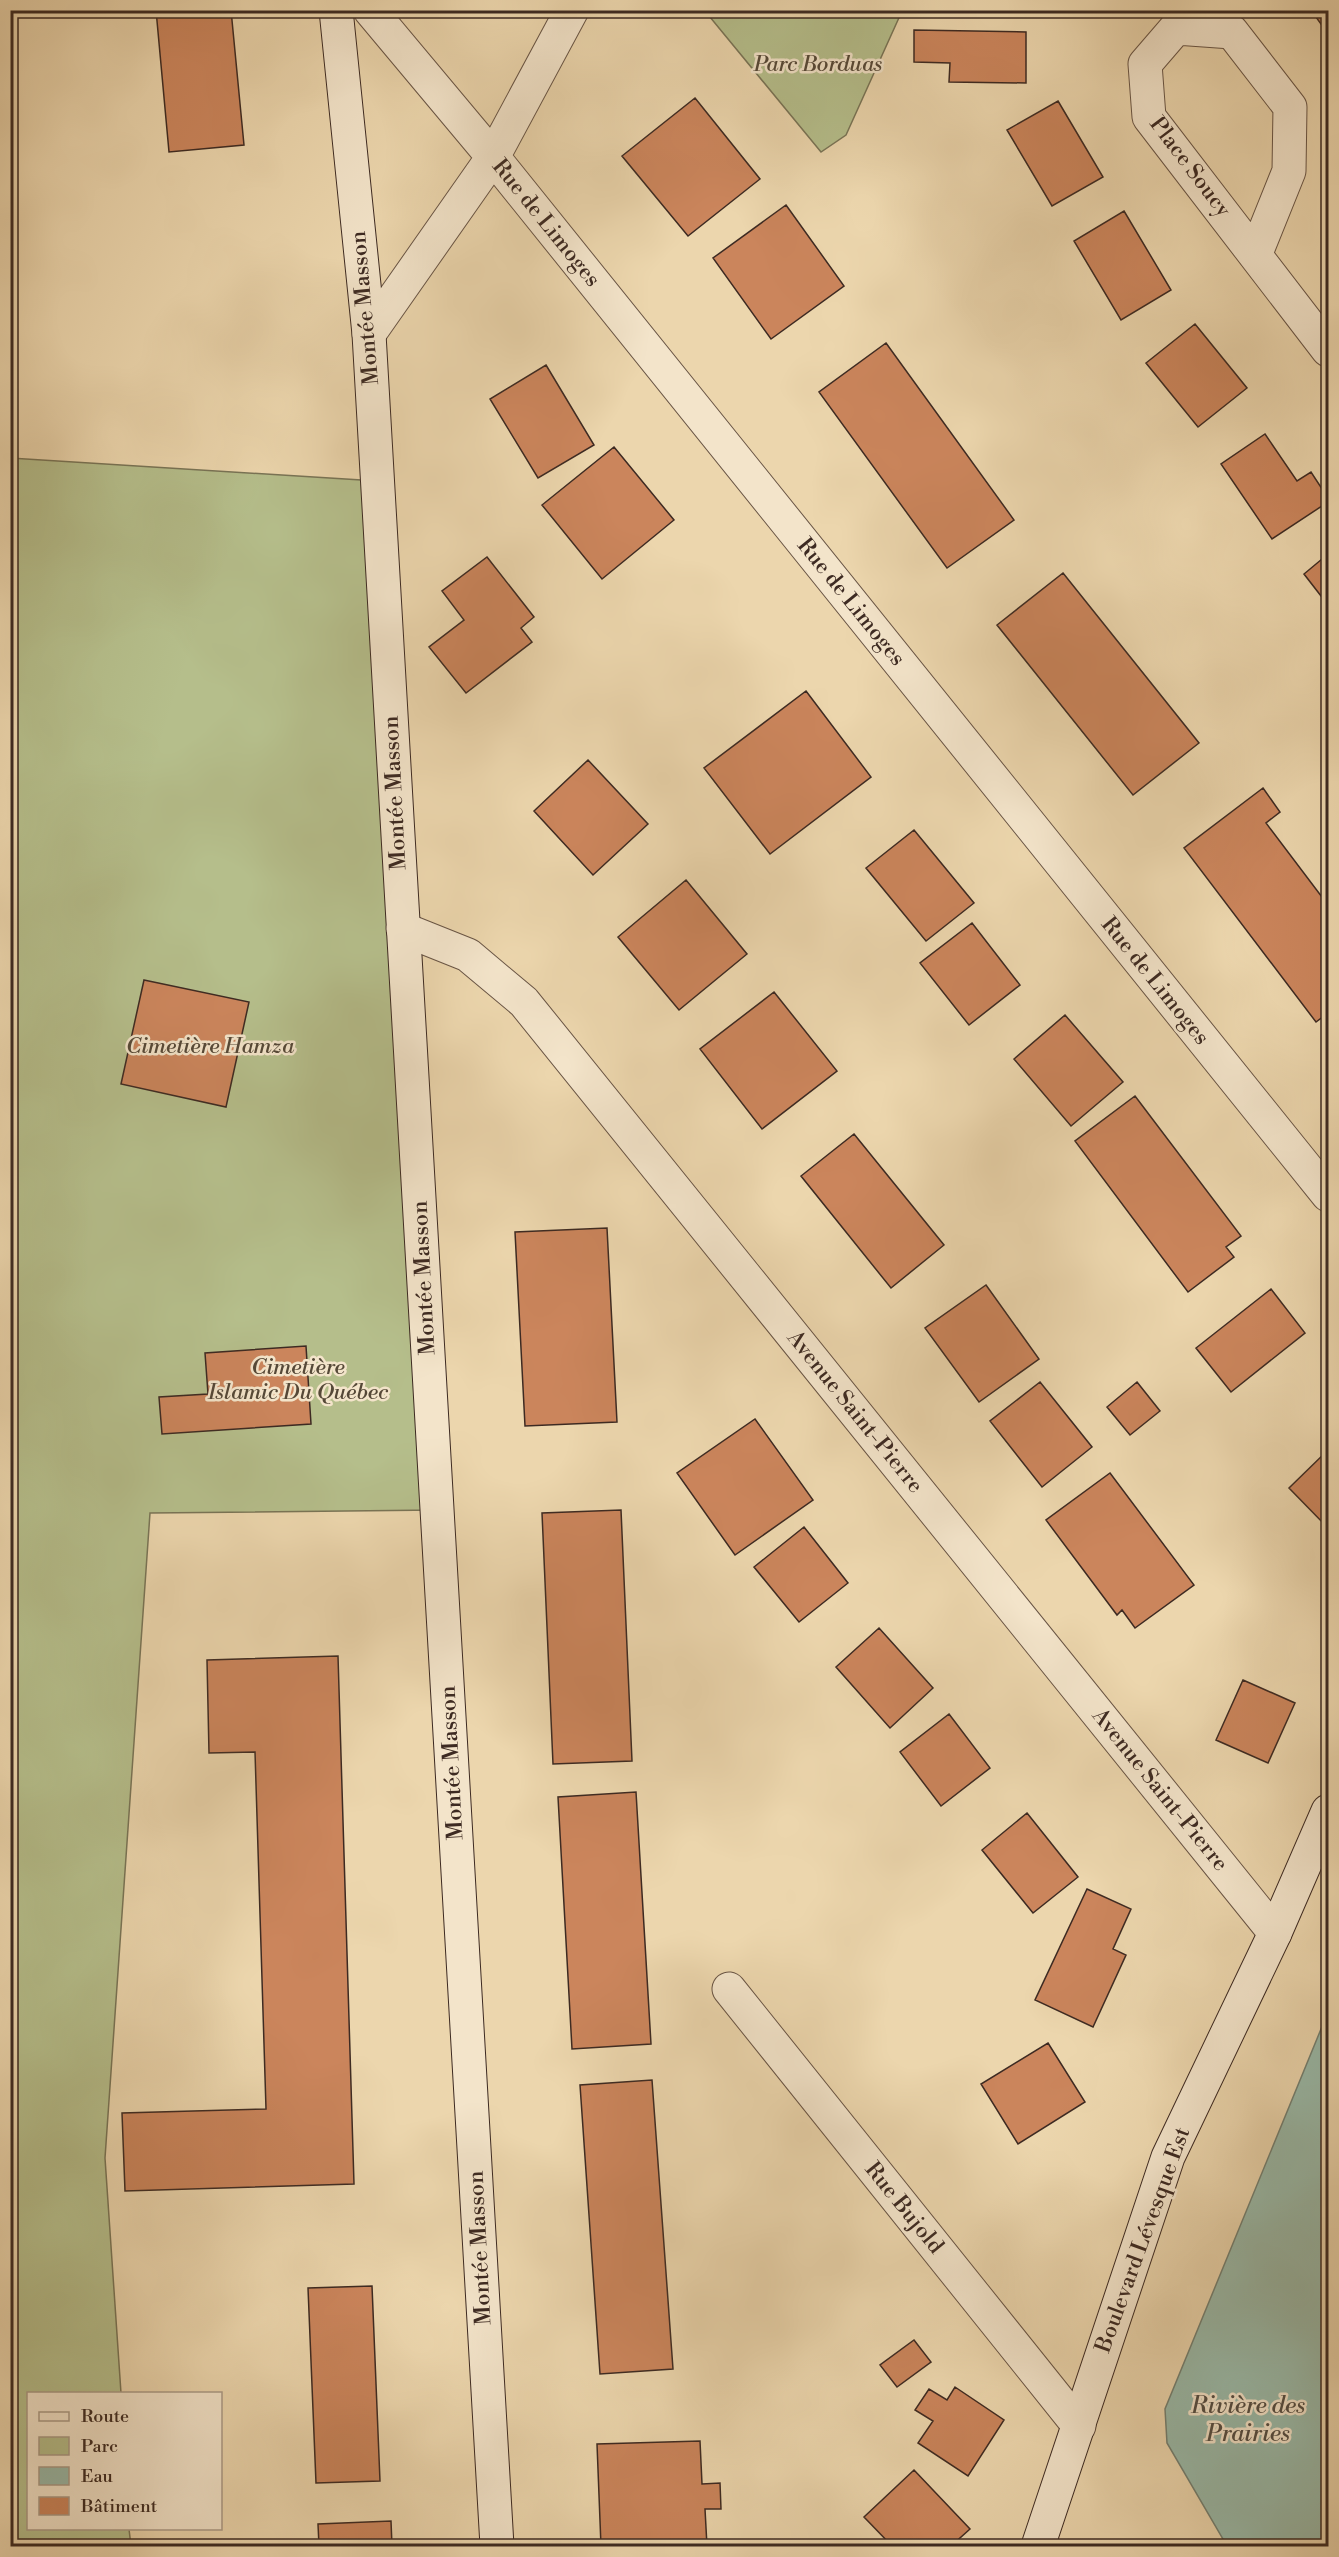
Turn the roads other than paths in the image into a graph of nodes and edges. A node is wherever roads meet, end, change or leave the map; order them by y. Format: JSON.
{"nodes":[{"id":1,"x":336,"y":10,"type":"edge"},
{"id":2,"x":370,"y":10,"type":"edge"},
{"id":3,"x":572,"y":10,"type":"edge"},
{"id":4,"x":493,"y":158,"type":"junction"},
{"id":5,"x":1256,"y":253,"type":"junction"},
{"id":6,"x":369,"y":334,"type":"junction"},
{"id":7,"x":1329,"y":350,"type":"edge"},
{"id":8,"x":403,"y":929,"type":"junction"},
{"id":9,"x":1329,"y":1196,"type":"edge"},
{"id":10,"x":1329,"y":1811,"type":"edge"},
{"id":11,"x":1275,"y":1933,"type":"junction"},
{"id":12,"x":729,"y":1989,"type":"dead end"},
{"id":13,"x":1079,"y":2426,"type":"junction"},
{"id":14,"x":497,"y":2547,"type":"edge"},
{"id":15,"x":1038,"y":2547,"type":"edge"}],
"edges":[{"from":1,"to":6,"type":"street","name":"Montée Masson"},
{"from":2,"to":4,"type":"street","name":"Rue de Limoges"},
{"from":3,"to":4,"type":"street"},
{"from":4,"to":6,"type":"street"},
{"from":4,"to":9,"type":"street","name":"Rue de Limoges"},
{"from":5,"to":5,"type":"street","name":"Place Soucy"},
{"from":5,"to":7,"type":"street","name":"Place Soucy"},
{"from":6,"to":8,"type":"street","name":"Montée Masson"},
{"from":8,"to":11,"type":"street","name":"Avenue Saint-Pierre"},
{"from":8,"to":14,"type":"street","name":"Montée Masson"},
{"from":10,"to":11,"type":"street","name":"Boulevard Lévesque Est"},
{"from":11,"to":13,"type":"street","name":"Boulevard Lévesque Est"},
{"from":12,"to":13,"type":"street","name":"Rue Bujold"},
{"from":13,"to":15,"type":"street","name":"Boulevard Lévesque Est"}]}
